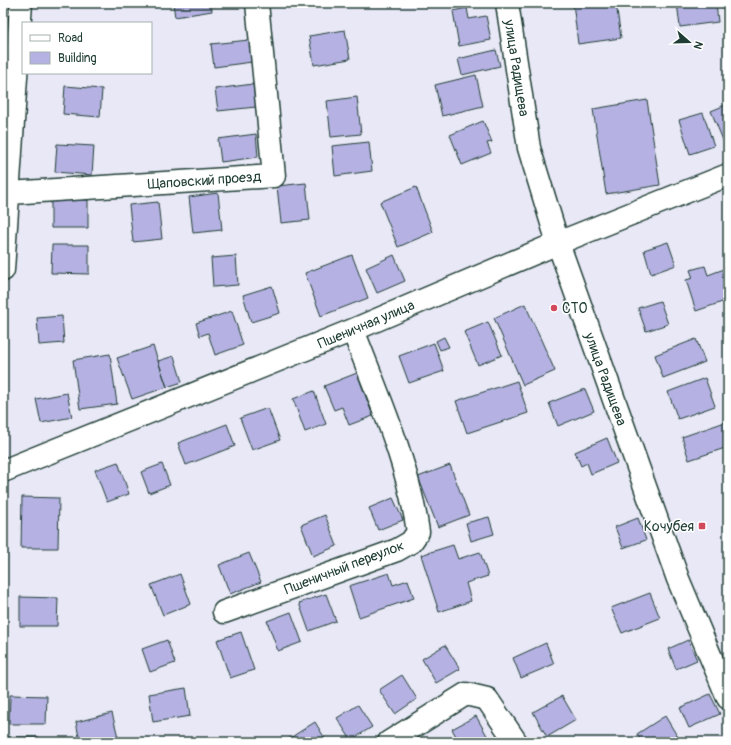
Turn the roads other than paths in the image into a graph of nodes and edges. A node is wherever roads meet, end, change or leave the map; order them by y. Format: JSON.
{"nodes":[{"id":1,"x":21,"y":3,"type":"edge"},
{"id":2,"x":256,"y":3,"type":"edge"},
{"id":3,"x":507,"y":3,"type":"edge"},
{"id":4,"x":728,"y":174,"type":"edge"},
{"id":5,"x":9,"y":193,"type":"junction"},
{"id":6,"x":558,"y":243,"type":"junction"},
{"id":7,"x":3,"y":270,"type":"edge"},
{"id":8,"x":353,"y":330,"type":"junction"},
{"id":9,"x":3,"y":471,"type":"edge"},
{"id":10,"x":224,"y":612,"type":"dead end"},
{"id":11,"x":723,"y":670,"type":"edge"},
{"id":12,"x":728,"y":698,"type":"edge"},
{"id":13,"x":389,"y":742,"type":"edge"},
{"id":14,"x":516,"y":742,"type":"edge"}],
"edges":[{"from":1,"to":5,"type":"street"},
{"from":2,"to":5,"type":"street","name":"Щаповский проезд"},
{"from":3,"to":6,"type":"street","name":"улица Радищева"},
{"from":4,"to":6,"type":"street","name":"Пшеничная улица"},
{"from":5,"to":7,"type":"street"},
{"from":6,"to":8,"type":"street","name":"Пшеничная улица"},
{"from":6,"to":11,"type":"street","name":"улица Радищева"},
{"from":8,"to":9,"type":"street","name":"Пшеничная улица"},
{"from":8,"to":10,"type":"street","name":"Пшеничный переулок"},
{"from":11,"to":12,"type":"street","name":"улица Радищева"},
{"from":13,"to":14,"type":"street"}]}
